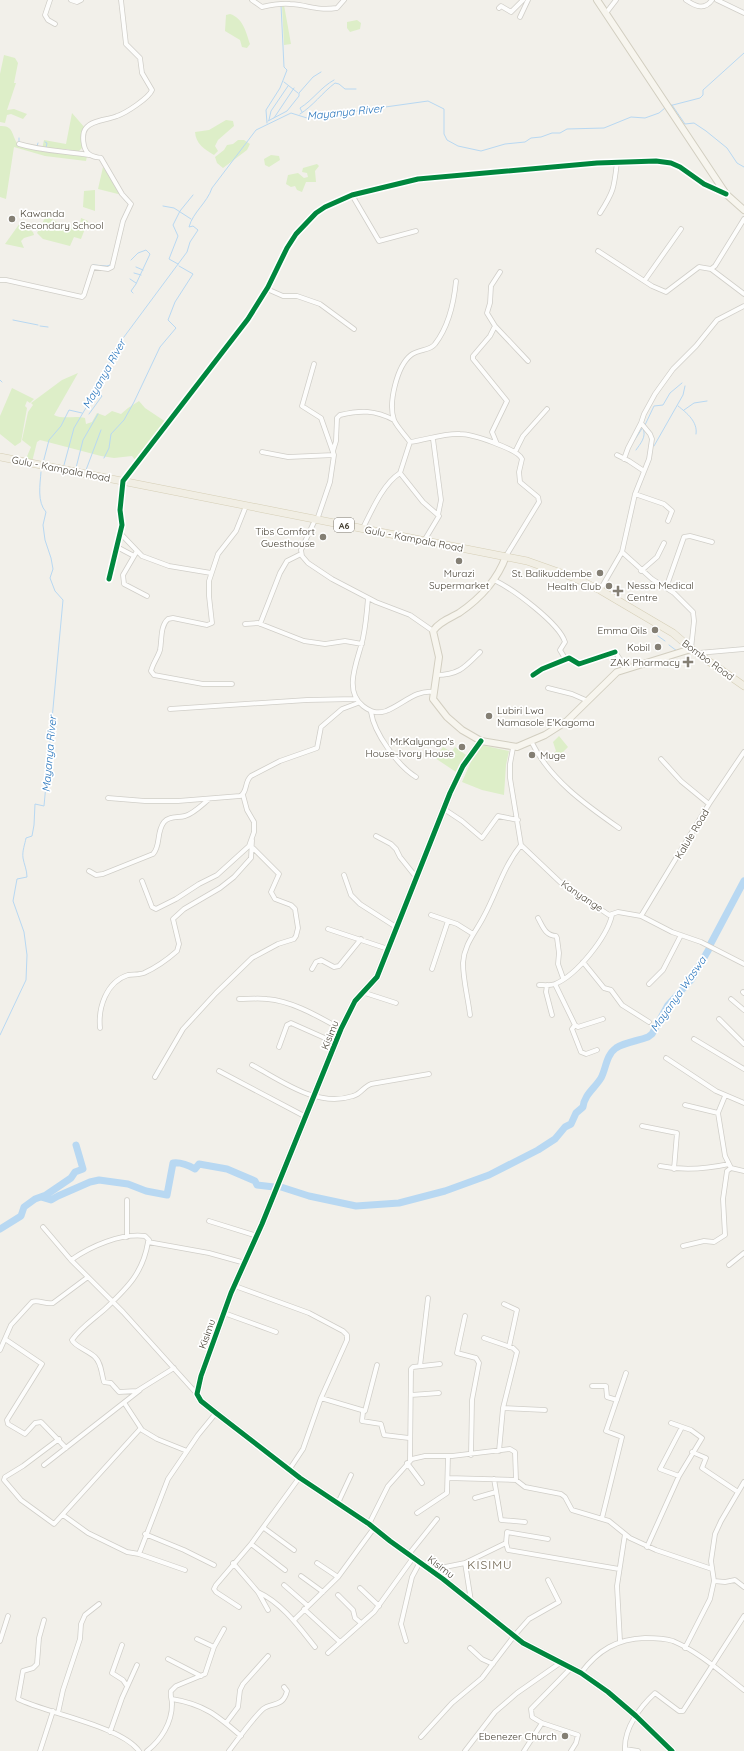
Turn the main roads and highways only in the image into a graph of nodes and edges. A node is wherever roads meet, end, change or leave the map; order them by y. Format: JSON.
{"nodes":[{"id":1,"x":0,"y":457,"type":"edge"},
{"id":2,"x":673,"y":633,"type":"joint"},
{"id":3,"x":744,"y":686,"type":"edge"}],
"edges":[{"from":1,"to":2,"type":"main road","name":"Gulu - Kampala Road","number":"A6"},
{"from":2,"to":3,"type":"main road","name":"Bombo Road"}]}
